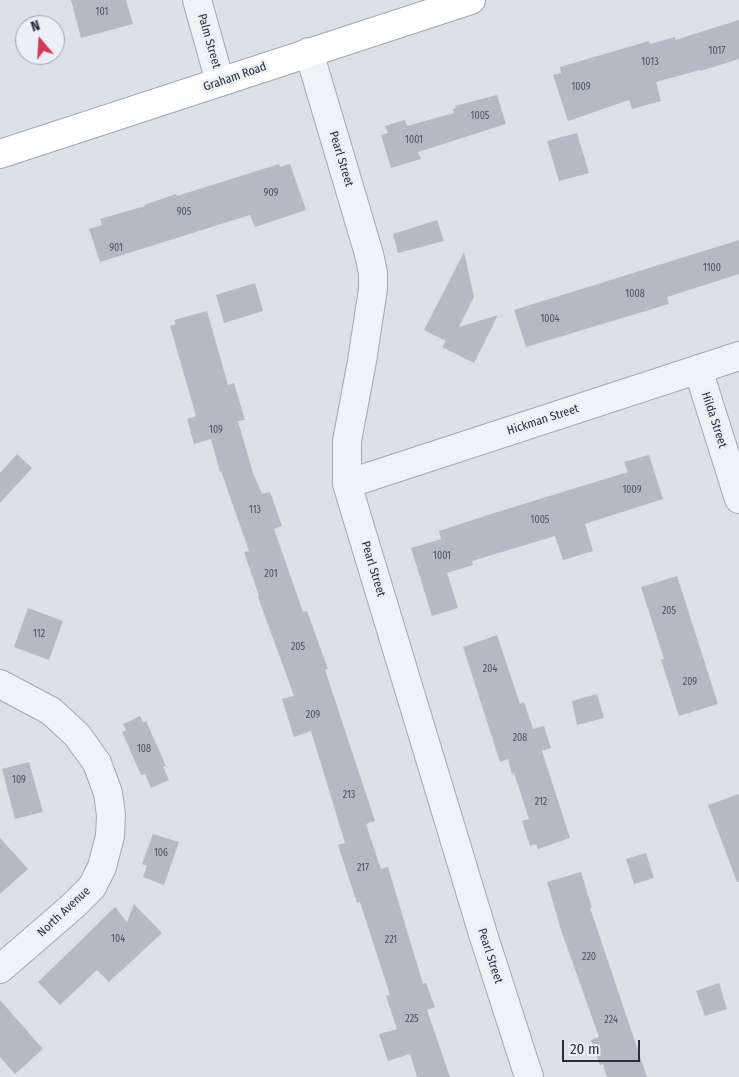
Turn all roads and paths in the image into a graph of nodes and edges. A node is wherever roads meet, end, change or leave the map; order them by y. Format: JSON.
{"nodes":[{"id":1,"x":197,"y":0,"type":"edge"},
{"id":2,"x":471,"y":0,"type":"edge"},
{"id":3,"x":309,"y":52,"type":"junction"},
{"id":4,"x":220,"y":82,"type":"junction"},
{"id":5,"x":0,"y":154,"type":"edge"},
{"id":6,"x":739,"y":356,"type":"edge"},
{"id":7,"x":698,"y":369,"type":"junction"},
{"id":8,"x":347,"y":484,"type":"junction"},
{"id":9,"x":739,"y":499,"type":"edge"},
{"id":10,"x":0,"y":684,"type":"edge"},
{"id":11,"x":0,"y":969,"type":"edge"},
{"id":12,"x":529,"y":1077,"type":"edge"}],
"edges":[{"from":1,"to":4,"type":"street","name":"Palm Street"},
{"from":2,"to":3,"type":"main road","name":"Graham Road"},
{"from":3,"to":4,"type":"main road","name":"Graham Road"},
{"from":3,"to":8,"type":"street","name":"Pearl Street"},
{"from":4,"to":5,"type":"main road","name":"Graham Road"},
{"from":6,"to":7,"type":"street","name":"Hickman Street"},
{"from":7,"to":8,"type":"street","name":"Hickman Street"},
{"from":7,"to":9,"type":"street","name":"Hilda Street"},
{"from":8,"to":12,"type":"street","name":"Pearl Street"},
{"from":10,"to":11,"type":"street","name":"North Avenue"}]}
